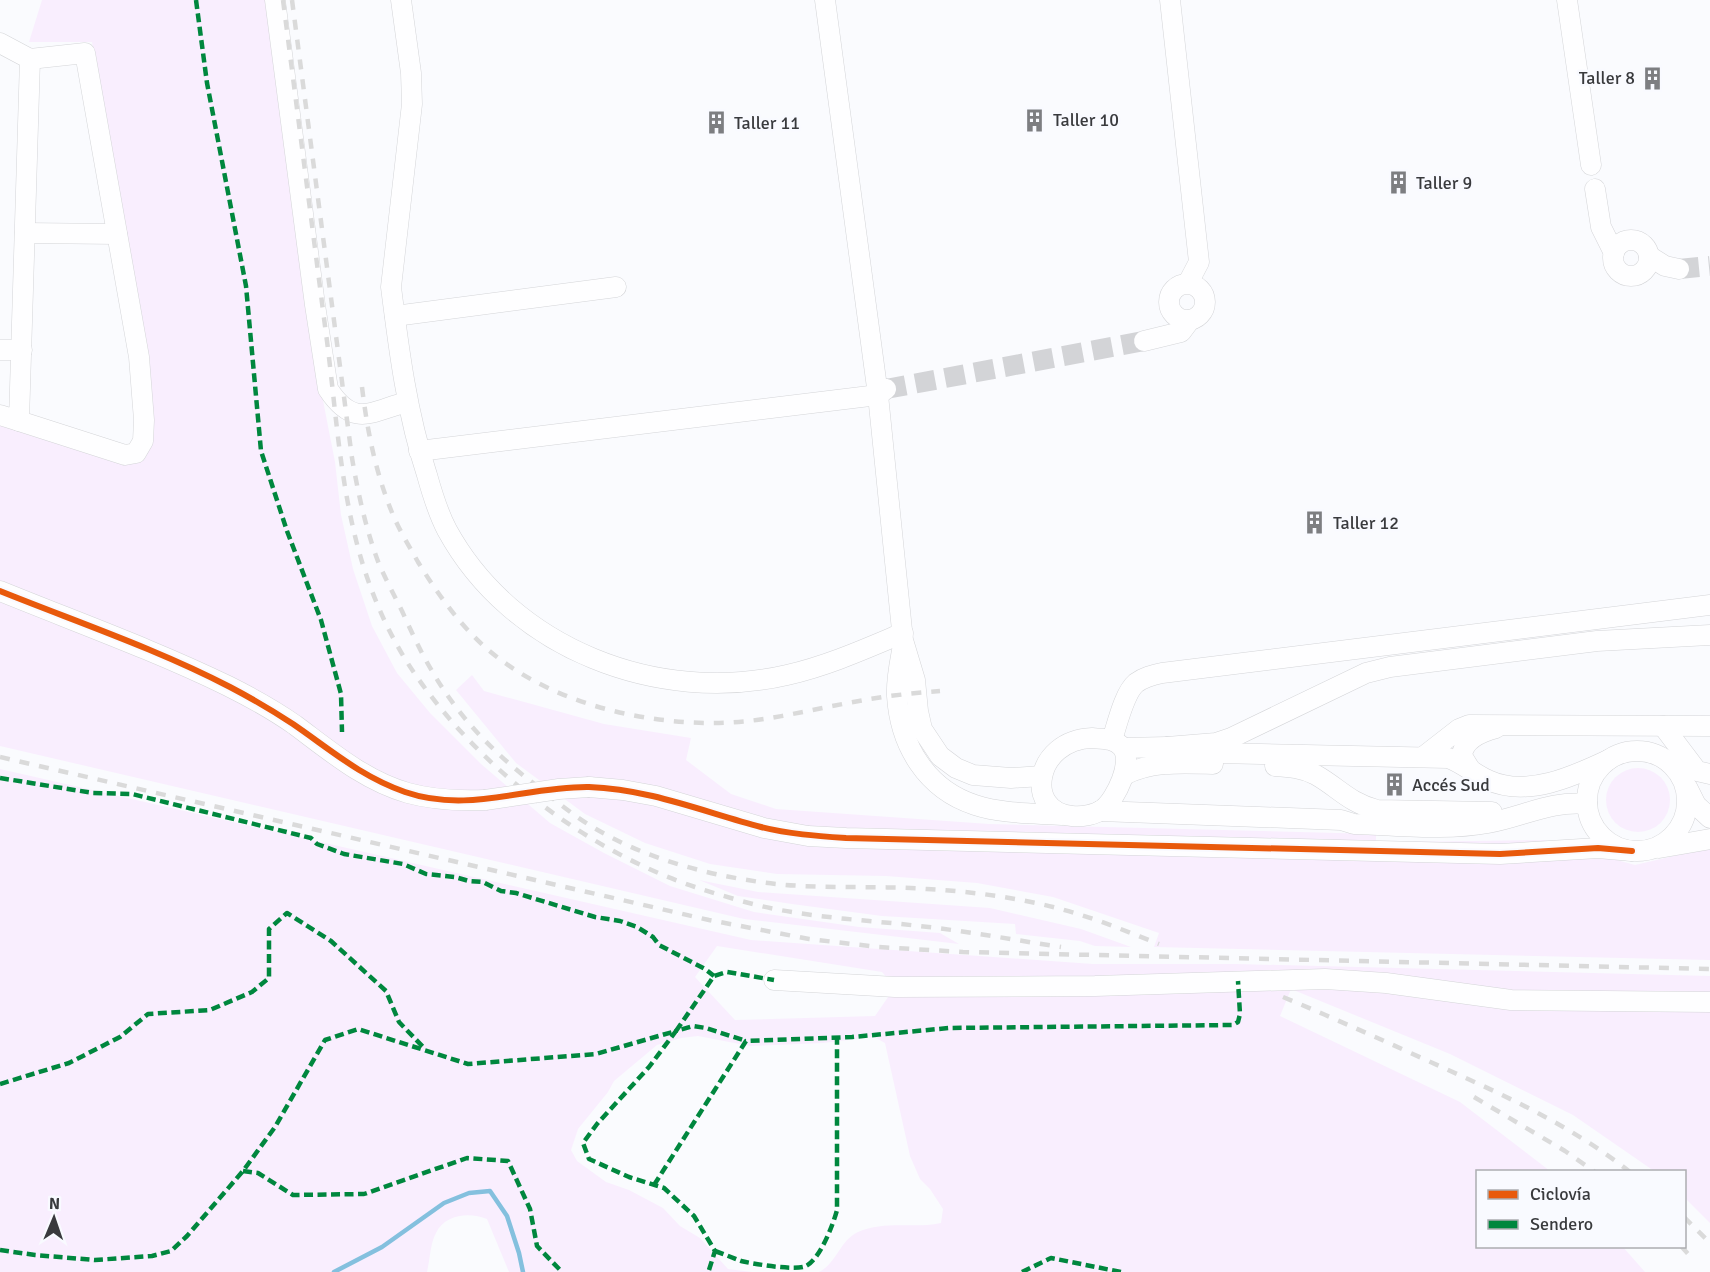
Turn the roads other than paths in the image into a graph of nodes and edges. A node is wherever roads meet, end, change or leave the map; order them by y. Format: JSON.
{"nodes":[{"id":1,"x":275,"y":0,"type":"edge"},
{"id":2,"x":401,"y":0,"type":"edge"},
{"id":3,"x":825,"y":0,"type":"edge"},
{"id":4,"x":1170,"y":0,"type":"edge"},
{"id":5,"x":1568,"y":0,"type":"edge"},
{"id":6,"x":0,"y":43,"type":"edge"},
{"id":7,"x":30,"y":59,"type":"junction"},
{"id":8,"x":1591,"y":165,"type":"dead end"},
{"id":9,"x":1595,"y":189,"type":"dead end"},
{"id":10,"x":25,"y":233,"type":"junction"},
{"id":11,"x":117,"y":234,"type":"junction"},
{"id":12,"x":1620,"y":247,"type":"junction"},
{"id":13,"x":1649,"y":256,"type":"junction"},
{"id":14,"x":1679,"y":269,"type":"tunnel mouth"},
{"id":15,"x":616,"y":287,"type":"dead end"},
{"id":16,"x":1196,"y":288,"type":"junction"},
{"id":17,"x":394,"y":316,"type":"junction"},
{"id":18,"x":1190,"y":320,"type":"junction"},
{"id":19,"x":1144,"y":340,"type":"tunnel mouth"},
{"id":20,"x":0,"y":350,"type":"edge"},
{"id":21,"x":22,"y":350,"type":"junction"},
{"id":22,"x":882,"y":392,"type":"junction"},
{"id":23,"x":407,"y":402,"type":"junction"},
{"id":24,"x":0,"y":415,"type":"edge"},
{"id":25,"x":20,"y":421,"type":"junction"},
{"id":26,"x":419,"y":451,"type":"junction"},
{"id":27,"x":0,"y":591,"type":"edge"},
{"id":28,"x":1710,"y":605,"type":"edge"},
{"id":29,"x":1710,"y":634,"type":"edge"},
{"id":30,"x":903,"y":637,"type":"junction"},
{"id":31,"x":1510,"y":724,"type":"junction"},
{"id":32,"x":1663,"y":726,"type":"junction"},
{"id":33,"x":1710,"y":726,"type":"edge"},
{"id":34,"x":1117,"y":744,"type":"junction"},
{"id":35,"x":1167,"y":747,"type":"junction"},
{"id":36,"x":1423,"y":757,"type":"junction"},
{"id":37,"x":1608,"y":760,"type":"junction"},
{"id":38,"x":1470,"y":769,"type":"junction"},
{"id":39,"x":1710,"y":774,"type":"edge"},
{"id":40,"x":1124,"y":775,"type":"junction"},
{"id":41,"x":1042,"y":776,"type":"junction"},
{"id":42,"x":1683,"y":778,"type":"junction"},
{"id":43,"x":1588,"y":808,"type":"junction"},
{"id":44,"x":1100,"y":811,"type":"junction"},
{"id":45,"x":1525,"y":813,"type":"junction"},
{"id":46,"x":1062,"y":815,"type":"junction"},
{"id":47,"x":1710,"y":818,"type":"edge"},
{"id":48,"x":1710,"y":838,"type":"edge"},
{"id":49,"x":1640,"y":850,"type":"junction"},
{"id":50,"x":1545,"y":851,"type":"junction"},
{"id":51,"x":774,"y":980,"type":"dead end"},
{"id":52,"x":1710,"y":1002,"type":"edge"}],
"edges":[{"from":1,"to":23,"type":"street"},
{"from":2,"to":17,"type":"street"},
{"from":3,"to":22,"type":"street"},
{"from":4,"to":16,"type":"street"},
{"from":5,"to":8,"type":"street"},
{"from":6,"to":7,"type":"street"},
{"from":7,"to":10,"type":"street"},
{"from":7,"to":11,"type":"street"},
{"from":9,"to":12,"type":"street"},
{"from":10,"to":11,"type":"street"},
{"from":10,"to":21,"type":"street"},
{"from":11,"to":25,"type":"street"},
{"from":12,"to":13,"type":"street"},
{"from":12,"to":13,"type":"street"},
{"from":13,"to":14,"type":"street"},
{"from":15,"to":17,"type":"street"},
{"from":16,"to":18,"type":"street"},
{"from":16,"to":18,"type":"street"},
{"from":17,"to":23,"type":"street"},
{"from":18,"to":19,"type":"street"},
{"from":20,"to":21,"type":"street"},
{"from":21,"to":25,"type":"street"},
{"from":22,"to":26,"type":"street"},
{"from":22,"to":30,"type":"street"},
{"from":23,"to":26,"type":"street"},
{"from":24,"to":25,"type":"street"},
{"from":26,"to":30,"type":"street"},
{"from":27,"to":50,"type":"street","bridge":true},
{"from":28,"to":34,"type":"street"},
{"from":29,"to":35,"type":"street"},
{"from":30,"to":41,"type":"street"},
{"from":30,"to":46,"type":"street"},
{"from":31,"to":32,"type":"street"},
{"from":31,"to":36,"type":"street"},
{"from":31,"to":38,"type":"street"},
{"from":32,"to":33,"type":"street"},
{"from":32,"to":39,"type":"street"},
{"from":34,"to":35,"type":"street"},
{"from":34,"to":40,"type":"street"},
{"from":34,"to":41,"type":"street"},
{"from":35,"to":36,"type":"street"},
{"from":36,"to":38,"type":"street"},
{"from":37,"to":38,"type":"street"},
{"from":37,"to":42,"type":"street"},
{"from":37,"to":43,"type":"street"},
{"from":40,"to":44,"type":"street"},
{"from":40,"to":45,"type":"street"},
{"from":41,"to":46,"type":"street"},
{"from":42,"to":47,"type":"street"},
{"from":42,"to":49,"type":"street"},
{"from":43,"to":45,"type":"street"},
{"from":43,"to":49,"type":"street"},
{"from":43,"to":50,"type":"street"},
{"from":44,"to":45,"type":"street"},
{"from":44,"to":46,"type":"street"},
{"from":48,"to":49,"type":"street"},
{"from":49,"to":50,"type":"street"},
{"from":51,"to":52,"type":"street"}]}
